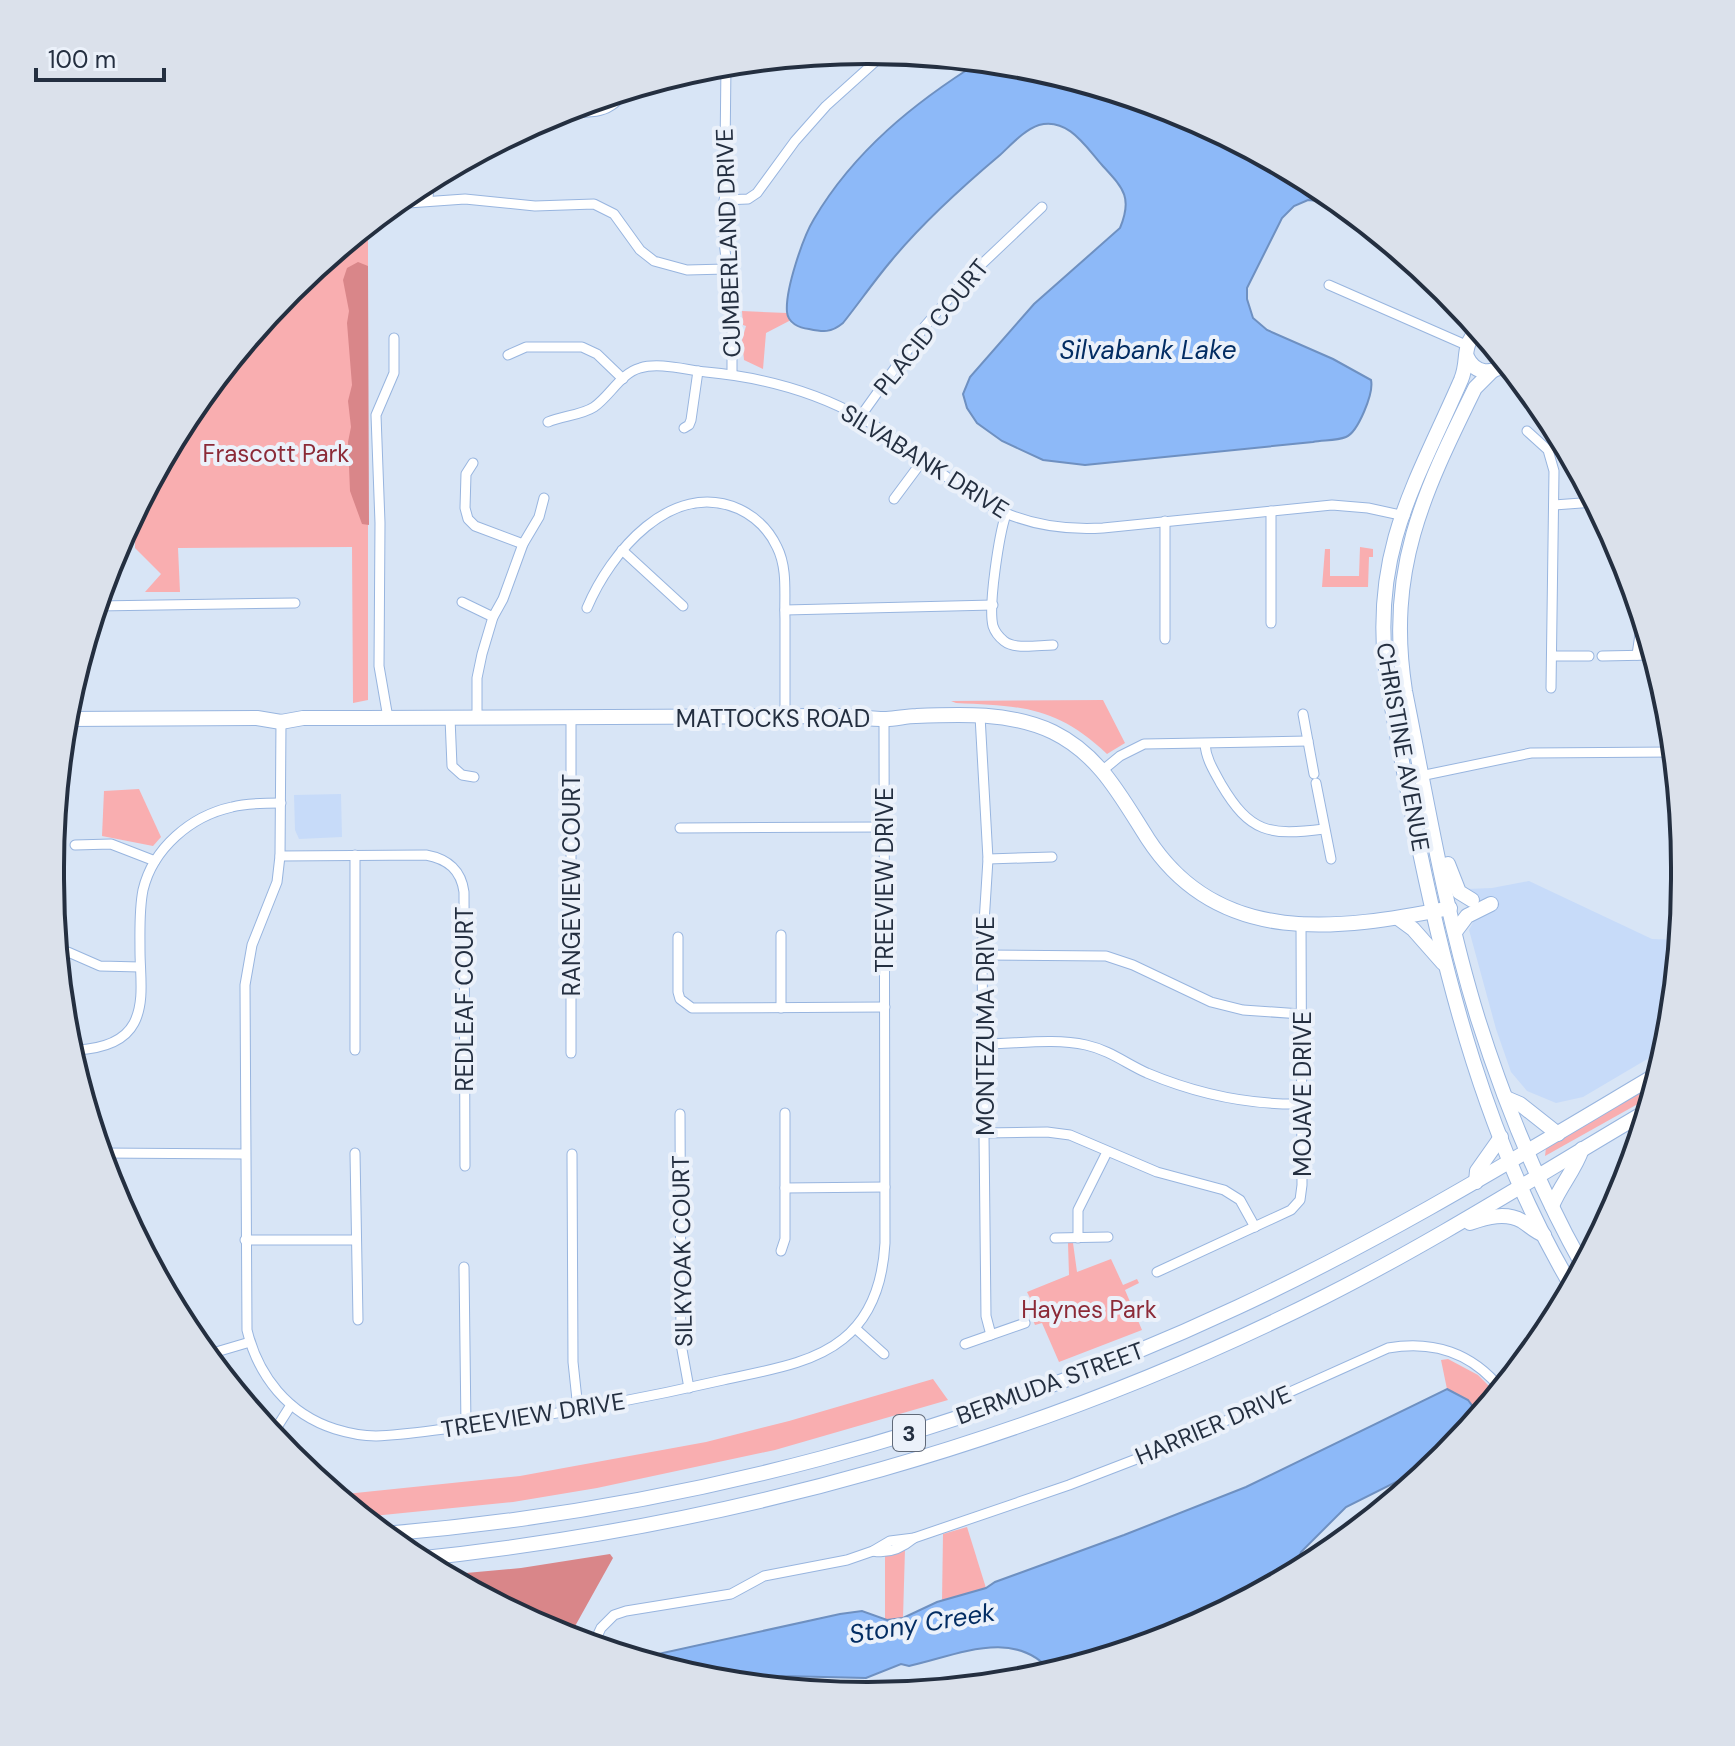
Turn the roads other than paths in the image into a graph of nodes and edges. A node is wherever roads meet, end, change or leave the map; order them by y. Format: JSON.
{"nodes":[{"id":1,"x":872,"y":64,"type":"edge"},
{"id":2,"x":726,"y":77,"type":"edge"},
{"id":3,"x":428,"y":195,"type":"edge"},
{"id":4,"x":428,"y":200,"type":"junction"},
{"id":5,"x":724,"y":200,"type":"junction"},
{"id":6,"x":418,"y":201,"type":"edge"},
{"id":7,"x":1042,"y":207,"type":"dead end"},
{"id":8,"x":726,"y":269,"type":"junction"},
{"id":9,"x":1329,"y":285,"type":"dead end"},
{"id":10,"x":394,"y":338,"type":"dead end"},
{"id":11,"x":1473,"y":339,"type":"edge"},
{"id":12,"x":508,"y":355,"type":"dead end"},
{"id":13,"x":1495,"y":366,"type":"edge"},
{"id":14,"x":1497,"y":369,"type":"edge"},
{"id":15,"x":698,"y":371,"type":"junction"},
{"id":16,"x":732,"y":374,"type":"junction"},
{"id":17,"x":623,"y":379,"type":"junction"},
{"id":18,"x":860,"y":417,"type":"junction"},
{"id":19,"x":548,"y":422,"type":"dead end"},
{"id":20,"x":684,"y":428,"type":"dead end"},
{"id":21,"x":1527,"y":431,"type":"dead end"},
{"id":22,"x":923,"y":460,"type":"junction"},
{"id":23,"x":473,"y":463,"type":"dead end"},
{"id":24,"x":544,"y":498,"type":"dead end"},
{"id":25,"x":894,"y":499,"type":"dead end"},
{"id":26,"x":1583,"y":503,"type":"edge"},
{"id":27,"x":1554,"y":505,"type":"junction"},
{"id":28,"x":1271,"y":511,"type":"junction"},
{"id":29,"x":1006,"y":514,"type":"junction"},
{"id":30,"x":1401,"y":515,"type":"junction"},
{"id":31,"x":1416,"y":519,"type":"junction"},
{"id":32,"x":1165,"y":521,"type":"junction"},
{"id":33,"x":523,"y":544,"type":"junction"},
{"id":34,"x":622,"y":550,"type":"junction"},
{"id":35,"x":462,"y":602,"type":"dead end"},
{"id":36,"x":295,"y":603,"type":"dead end"},
{"id":37,"x":993,"y":605,"type":"junction"},
{"id":38,"x":108,"y":606,"type":"edge"},
{"id":39,"x":683,"y":606,"type":"dead end"},
{"id":40,"x":587,"y":608,"type":"dead end"},
{"id":41,"x":785,"y":610,"type":"junction"},
{"id":42,"x":493,"y":617,"type":"junction"},
{"id":43,"x":1271,"y":623,"type":"dead end"},
{"id":44,"x":1165,"y":639,"type":"dead end"},
{"id":45,"x":1639,"y":643,"type":"edge"},
{"id":46,"x":1053,"y":645,"type":"dead end"},
{"id":47,"x":1637,"y":655,"type":"junction"},
{"id":48,"x":1642,"y":655,"type":"edge"},
{"id":49,"x":1552,"y":656,"type":"junction"},
{"id":50,"x":1589,"y":656,"type":"dead end"},
{"id":51,"x":1602,"y":656,"type":"dead end"},
{"id":52,"x":1404,"y":685,"type":"junction"},
{"id":53,"x":1388,"y":688,"type":"junction"},
{"id":54,"x":1551,"y":688,"type":"dead end"},
{"id":55,"x":1303,"y":714,"type":"dead end"},
{"id":56,"x":980,"y":716,"type":"junction"},
{"id":57,"x":785,"y":717,"type":"junction"},
{"id":58,"x":388,"y":718,"type":"junction"},
{"id":59,"x":450,"y":718,"type":"junction"},
{"id":60,"x":477,"y":718,"type":"junction"},
{"id":61,"x":571,"y":718,"type":"junction"},
{"id":62,"x":78,"y":719,"type":"edge"},
{"id":63,"x":884,"y":719,"type":"junction"},
{"id":64,"x":281,"y":722,"type":"junction"},
{"id":65,"x":1308,"y":741,"type":"junction"},
{"id":66,"x":1205,"y":744,"type":"junction"},
{"id":67,"x":1662,"y":752,"type":"edge"},
{"id":68,"x":1103,"y":770,"type":"junction"},
{"id":69,"x":1421,"y":775,"type":"junction"},
{"id":70,"x":474,"y":777,"type":"dead end"},
{"id":71,"x":1406,"y":779,"type":"junction"},
{"id":72,"x":281,"y":803,"type":"junction"},
{"id":73,"x":883,"y":827,"type":"junction"},
{"id":74,"x":680,"y":828,"type":"dead end"},
{"id":75,"x":1324,"y":829,"type":"junction"},
{"id":76,"x":1434,"y":831,"type":"junction"},
{"id":77,"x":75,"y":845,"type":"dead end"},
{"id":78,"x":355,"y":855,"type":"junction"},
{"id":79,"x":280,"y":856,"type":"junction"},
{"id":80,"x":1052,"y":857,"type":"dead end"},
{"id":81,"x":988,"y":859,"type":"junction"},
{"id":82,"x":1331,"y":859,"type":"dead end"},
{"id":83,"x":155,"y":861,"type":"junction"},
{"id":84,"x":1472,"y":900,"type":"dead end"},
{"id":85,"x":1491,"y":904,"type":"dead end"},
{"id":86,"x":1450,"y":908,"type":"junction"},
{"id":87,"x":1432,"y":911,"type":"junction"},
{"id":88,"x":1398,"y":918,"type":"junction"},
{"id":89,"x":1301,"y":922,"type":"junction"},
{"id":90,"x":1455,"y":932,"type":"junction"},
{"id":91,"x":781,"y":935,"type":"dead end"},
{"id":92,"x":678,"y":937,"type":"dead end"},
{"id":93,"x":68,"y":952,"type":"dead end"},
{"id":94,"x":982,"y":955,"type":"junction"},
{"id":95,"x":1446,"y":966,"type":"junction"},
{"id":96,"x":140,"y":967,"type":"junction"},
{"id":97,"x":885,"y":1007,"type":"junction"},
{"id":98,"x":781,"y":1008,"type":"junction"},
{"id":99,"x":1301,"y":1014,"type":"junction"},
{"id":100,"x":983,"y":1044,"type":"junction"},
{"id":101,"x":82,"y":1050,"type":"edge"},
{"id":102,"x":355,"y":1050,"type":"dead end"},
{"id":103,"x":571,"y":1053,"type":"dead end"},
{"id":104,"x":1645,"y":1081,"type":"edge"},
{"id":105,"x":1506,"y":1098,"type":"junction"},
{"id":106,"x":1302,"y":1104,"type":"junction"},
{"id":107,"x":785,"y":1113,"type":"dead end"},
{"id":108,"x":680,"y":1114,"type":"dead end"},
{"id":109,"x":1634,"y":1119,"type":"edge"},
{"id":110,"x":984,"y":1133,"type":"junction"},
{"id":111,"x":1558,"y":1134,"type":"junction"},
{"id":112,"x":1501,"y":1137,"type":"junction"},
{"id":113,"x":1582,"y":1149,"type":"junction"},
{"id":114,"x":1107,"y":1152,"type":"junction"},
{"id":115,"x":113,"y":1153,"type":"edge"},
{"id":116,"x":355,"y":1153,"type":"dead end"},
{"id":117,"x":1527,"y":1153,"type":"junction"},
{"id":118,"x":245,"y":1154,"type":"junction"},
{"id":119,"x":572,"y":1154,"type":"dead end"},
{"id":120,"x":1512,"y":1162,"type":"junction"},
{"id":121,"x":465,"y":1166,"type":"dead end"},
{"id":122,"x":1537,"y":1175,"type":"junction"},
{"id":123,"x":1476,"y":1182,"type":"junction"},
{"id":124,"x":1521,"y":1185,"type":"junction"},
{"id":125,"x":885,"y":1187,"type":"junction"},
{"id":126,"x":785,"y":1188,"type":"junction"},
{"id":127,"x":1552,"y":1206,"type":"junction"},
{"id":128,"x":1457,"y":1224,"type":"junction"},
{"id":129,"x":1255,"y":1227,"type":"junction"},
{"id":130,"x":1544,"y":1235,"type":"junction"},
{"id":131,"x":1108,"y":1237,"type":"dead end"},
{"id":132,"x":1055,"y":1238,"type":"dead end"},
{"id":133,"x":1078,"y":1238,"type":"junction"},
{"id":134,"x":245,"y":1240,"type":"junction"},
{"id":135,"x":355,"y":1240,"type":"junction"},
{"id":136,"x":781,"y":1251,"type":"dead end"},
{"id":137,"x":1577,"y":1254,"type":"edge"},
{"id":138,"x":464,"y":1267,"type":"dead end"},
{"id":139,"x":1157,"y":1272,"type":"dead end"},
{"id":140,"x":1566,"y":1275,"type":"edge"},
{"id":141,"x":358,"y":1320,"type":"dead end"},
{"id":142,"x":1025,"y":1323,"type":"dead end"},
{"id":143,"x":855,"y":1328,"type":"junction"},
{"id":144,"x":991,"y":1335,"type":"junction"},
{"id":145,"x":250,"y":1342,"type":"junction"},
{"id":146,"x":965,"y":1344,"type":"dead end"},
{"id":147,"x":218,"y":1351,"type":"edge"},
{"id":148,"x":884,"y":1354,"type":"dead end"},
{"id":149,"x":1494,"y":1382,"type":"edge"},
{"id":150,"x":689,"y":1388,"type":"junction"},
{"id":151,"x":291,"y":1405,"type":"junction"},
{"id":152,"x":578,"y":1409,"type":"junction"},
{"id":153,"x":278,"y":1425,"type":"edge"},
{"id":154,"x":466,"y":1426,"type":"junction"},
{"id":155,"x":401,"y":1532,"type":"edge"},
{"id":156,"x":437,"y":1556,"type":"edge"},
{"id":157,"x":598,"y":1635,"type":"edge"}],
"edges":[{"from":1,"to":5,"type":"street"},
{"from":2,"to":5,"type":"street","name":"CUMBERLAND DRIVE"},
{"from":3,"to":4,"type":"street"},
{"from":4,"to":6,"type":"street"},
{"from":4,"to":8,"type":"street"},
{"from":5,"to":8,"type":"street","name":"CUMBERLAND DRIVE"},
{"from":7,"to":18,"type":"street","name":"PLACID COURT"},
{"from":8,"to":16,"type":"street","name":"CUMBERLAND DRIVE"},
{"from":9,"to":11,"type":"street"},
{"from":10,"to":58,"type":"street"},
{"from":11,"to":13,"type":"main road"},
{"from":11,"to":30,"type":"main road","name":"CHRISTINE AVENUE"},
{"from":12,"to":17,"type":"street"},
{"from":14,"to":31,"type":"main road","name":"CHRISTINE AVENUE"},
{"from":15,"to":16,"type":"street","name":"SILVABANK DRIVE"},
{"from":15,"to":17,"type":"street","name":"SILVABANK DRIVE"},
{"from":15,"to":20,"type":"street"},
{"from":16,"to":18,"type":"street","name":"SILVABANK DRIVE"},
{"from":17,"to":19,"type":"street","name":"SILVABANK DRIVE"},
{"from":18,"to":22,"type":"street","name":"SILVABANK DRIVE"},
{"from":21,"to":27,"type":"street"},
{"from":22,"to":25,"type":"street"},
{"from":22,"to":29,"type":"street","name":"SILVABANK DRIVE"},
{"from":23,"to":33,"type":"street"},
{"from":24,"to":33,"type":"street"},
{"from":26,"to":27,"type":"street"},
{"from":27,"to":49,"type":"street"},
{"from":28,"to":30,"type":"street","name":"SILVABANK DRIVE"},
{"from":28,"to":32,"type":"street","name":"SILVABANK DRIVE"},
{"from":28,"to":43,"type":"street"},
{"from":29,"to":32,"type":"street","name":"SILVABANK DRIVE"},
{"from":29,"to":37,"type":"street"},
{"from":30,"to":31,"type":"street","name":"SILVABANK DRIVE"},
{"from":30,"to":53,"type":"main road","name":"CHRISTINE AVENUE"},
{"from":31,"to":52,"type":"main road","name":"CHRISTINE AVENUE"},
{"from":32,"to":44,"type":"street"},
{"from":33,"to":42,"type":"street"},
{"from":34,"to":39,"type":"street"},
{"from":34,"to":40,"type":"street"},
{"from":34,"to":41,"type":"street"},
{"from":35,"to":42,"type":"street"},
{"from":36,"to":38,"type":"street"},
{"from":37,"to":41,"type":"street"},
{"from":37,"to":46,"type":"street"},
{"from":41,"to":57,"type":"street"},
{"from":42,"to":60,"type":"street"},
{"from":45,"to":47,"type":"street"},
{"from":47,"to":48,"type":"street"},
{"from":47,"to":51,"type":"street"},
{"from":49,"to":50,"type":"street"},
{"from":49,"to":54,"type":"street"},
{"from":52,"to":53,"type":"main road"},
{"from":52,"to":69,"type":"main road","name":"CHRISTINE AVENUE"},
{"from":53,"to":71,"type":"main road","name":"CHRISTINE AVENUE"},
{"from":55,"to":65,"type":"street"},
{"from":56,"to":63,"type":"main road","name":"MATTOCKS ROAD"},
{"from":56,"to":68,"type":"main road","name":"MATTOCKS ROAD"},
{"from":56,"to":81,"type":"street","name":"MONTEZUMA DRIVE"},
{"from":57,"to":61,"type":"main road","name":"MATTOCKS ROAD"},
{"from":57,"to":63,"type":"main road","name":"MATTOCKS ROAD"},
{"from":58,"to":59,"type":"main road","name":"MATTOCKS ROAD"},
{"from":58,"to":64,"type":"main road","name":"MATTOCKS ROAD"},
{"from":59,"to":60,"type":"main road","name":"MATTOCKS ROAD"},
{"from":59,"to":70,"type":"street"},
{"from":60,"to":61,"type":"main road","name":"MATTOCKS ROAD"},
{"from":61,"to":103,"type":"street","name":"RANGEVIEW COURT"},
{"from":62,"to":64,"type":"main road","name":"MATTOCKS ROAD"},
{"from":63,"to":73,"type":"street","name":"TREEVIEW DRIVE"},
{"from":64,"to":72,"type":"street","name":"TREEVIEW DRIVE"},
{"from":65,"to":66,"type":"street"},
{"from":65,"to":75,"type":"street"},
{"from":66,"to":68,"type":"street"},
{"from":66,"to":75,"type":"street"},
{"from":67,"to":69,"type":"street"},
{"from":68,"to":89,"type":"main road","name":"MATTOCKS ROAD"},
{"from":69,"to":71,"type":"street"},
{"from":69,"to":76,"type":"main road","name":"CHRISTINE AVENUE"},
{"from":71,"to":87,"type":"main road","name":"CHRISTINE AVENUE"},
{"from":72,"to":79,"type":"street","name":"TREEVIEW DRIVE"},
{"from":72,"to":83,"type":"street"},
{"from":73,"to":74,"type":"street"},
{"from":73,"to":97,"type":"street","name":"TREEVIEW DRIVE"},
{"from":75,"to":82,"type":"street"},
{"from":76,"to":84,"type":"main road"},
{"from":76,"to":86,"type":"main road","name":"CHRISTINE AVENUE"},
{"from":77,"to":83,"type":"street"},
{"from":78,"to":79,"type":"street","name":"REDLEAF COURT"},
{"from":78,"to":102,"type":"street"},
{"from":78,"to":121,"type":"street","name":"REDLEAF COURT"},
{"from":79,"to":118,"type":"street","name":"TREEVIEW DRIVE"},
{"from":80,"to":81,"type":"street"},
{"from":81,"to":94,"type":"street","name":"MONTEZUMA DRIVE"},
{"from":83,"to":96,"type":"street"},
{"from":85,"to":90,"type":"main road"},
{"from":86,"to":87,"type":"main road"},
{"from":86,"to":90,"type":"main road","name":"CHRISTINE AVENUE"},
{"from":87,"to":88,"type":"main road"},
{"from":87,"to":95,"type":"main road","name":"CHRISTINE AVENUE"},
{"from":88,"to":89,"type":"main road","name":"MATTOCKS ROAD"},
{"from":88,"to":95,"type":"main road"},
{"from":89,"to":99,"type":"street","name":"MOJAVE DRIVE"},
{"from":90,"to":105,"type":"main road","name":"CHRISTINE AVENUE"},
{"from":91,"to":98,"type":"street"},
{"from":92,"to":98,"type":"street"},
{"from":93,"to":96,"type":"street"},
{"from":94,"to":99,"type":"street"},
{"from":94,"to":100,"type":"street","name":"MONTEZUMA DRIVE"},
{"from":95,"to":112,"type":"main road","name":"CHRISTINE AVENUE"},
{"from":96,"to":101,"type":"street"},
{"from":97,"to":98,"type":"street"},
{"from":97,"to":125,"type":"street","name":"TREEVIEW DRIVE"},
{"from":99,"to":106,"type":"street","name":"MOJAVE DRIVE"},
{"from":100,"to":106,"type":"street"},
{"from":100,"to":110,"type":"street","name":"MONTEZUMA DRIVE"},
{"from":104,"to":111,"type":"main road","name":"BERMUDA STREET","number":"3"},
{"from":105,"to":111,"type":"main road"},
{"from":105,"to":117,"type":"main road","name":"CHRISTINE AVENUE"},
{"from":106,"to":129,"type":"street","name":"MOJAVE DRIVE"},
{"from":107,"to":126,"type":"street"},
{"from":108,"to":150,"type":"street","name":"SILKYOAK COURT"},
{"from":109,"to":113,"type":"main road","name":"BERMUDA STREET","number":"3"},
{"from":110,"to":114,"type":"street"},
{"from":110,"to":144,"type":"street","name":"MONTEZUMA DRIVE"},
{"from":111,"to":117,"type":"main road","name":"BERMUDA STREET","number":"3"},
{"from":112,"to":120,"type":"main road","name":"CHRISTINE AVENUE"},
{"from":112,"to":123,"type":"main road"},
{"from":113,"to":122,"type":"main road","name":"BERMUDA STREET","number":"3"},
{"from":113,"to":127,"type":"main road"},
{"from":114,"to":129,"type":"street"},
{"from":114,"to":133,"type":"street"},
{"from":115,"to":118,"type":"street"},
{"from":116,"to":135,"type":"street"},
{"from":117,"to":120,"type":"main road","name":"BERMUDA STREET","number":"3"},
{"from":117,"to":122,"type":"main road","name":"CHRISTINE AVENUE"},
{"from":118,"to":134,"type":"street","name":"TREEVIEW DRIVE"},
{"from":119,"to":152,"type":"street"},
{"from":120,"to":123,"type":"main road","name":"BERMUDA STREET","number":"3"},
{"from":120,"to":124,"type":"main road","name":"CHRISTINE AVENUE"},
{"from":122,"to":124,"type":"main road","name":"BERMUDA STREET","number":"3"},
{"from":122,"to":127,"type":"main road","name":"CHRISTINE AVENUE"},
{"from":123,"to":155,"type":"main road","name":"BERMUDA STREET","number":"3"},
{"from":124,"to":128,"type":"main road","name":"BERMUDA STREET","number":"3"},
{"from":124,"to":130,"type":"main road","name":"CHRISTINE AVENUE"},
{"from":125,"to":126,"type":"street"},
{"from":125,"to":143,"type":"street","name":"TREEVIEW DRIVE"},
{"from":126,"to":136,"type":"street"},
{"from":127,"to":137,"type":"main road","name":"CHRISTINE AVENUE"},
{"from":128,"to":130,"type":"main road"},
{"from":128,"to":156,"type":"main road","name":"BERMUDA STREET","number":"3"},
{"from":129,"to":139,"type":"street","name":"MOJAVE DRIVE"},
{"from":130,"to":140,"type":"main road","name":"CHRISTINE AVENUE"},
{"from":131,"to":133,"type":"street"},
{"from":132,"to":133,"type":"street"},
{"from":134,"to":135,"type":"street"},
{"from":134,"to":145,"type":"street","name":"TREEVIEW DRIVE"},
{"from":135,"to":141,"type":"street"},
{"from":138,"to":154,"type":"street"},
{"from":142,"to":144,"type":"street"},
{"from":143,"to":148,"type":"street"},
{"from":143,"to":150,"type":"street","name":"TREEVIEW DRIVE"},
{"from":144,"to":146,"type":"street"},
{"from":145,"to":147,"type":"street"},
{"from":145,"to":151,"type":"street","name":"TREEVIEW DRIVE"},
{"from":149,"to":157,"type":"street","name":"HARRIER DRIVE"},
{"from":150,"to":152,"type":"street","name":"TREEVIEW DRIVE"},
{"from":151,"to":153,"type":"street"},
{"from":151,"to":154,"type":"street","name":"TREEVIEW DRIVE"},
{"from":152,"to":154,"type":"street","name":"TREEVIEW DRIVE"}]}
